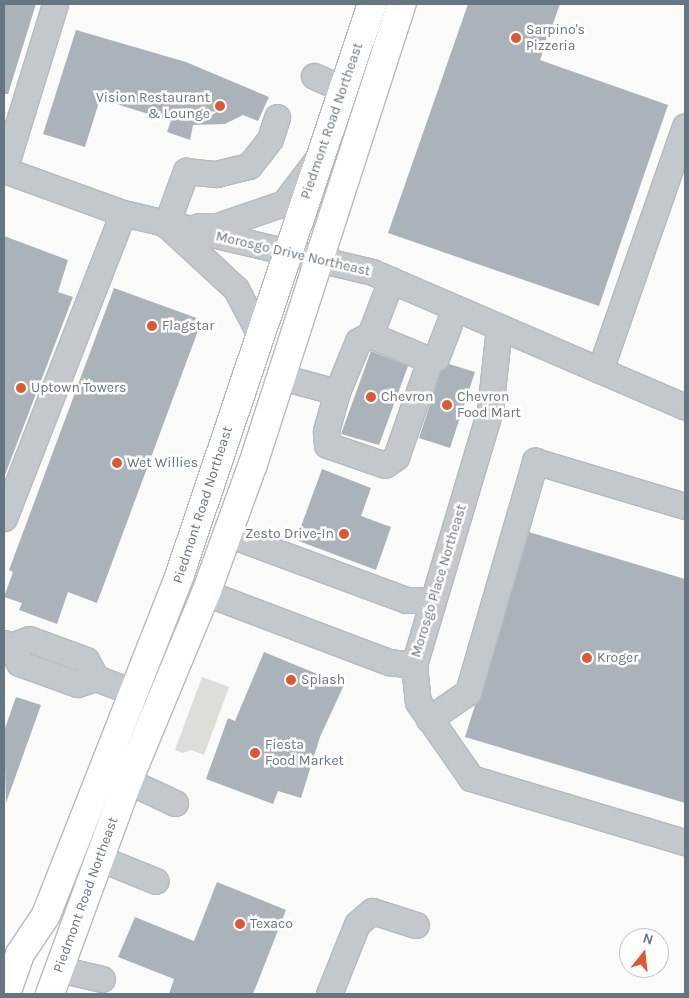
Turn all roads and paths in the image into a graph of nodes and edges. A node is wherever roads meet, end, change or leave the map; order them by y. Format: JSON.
{"nodes":[{"id":1,"x":55,"y":4,"type":"edge"},
{"id":2,"x":372,"y":4,"type":"edge"},
{"id":3,"x":402,"y":4,"type":"edge"},
{"id":4,"x":314,"y":76,"type":"dead end"},
{"id":5,"x":343,"y":89,"type":"junction"},
{"id":6,"x":277,"y":117,"type":"dead end"},
{"id":7,"x":685,"y":126,"type":"edge"},
{"id":8,"x":319,"y":158,"type":"junction"},
{"id":9,"x":4,"y":170,"type":"edge"},
{"id":10,"x":123,"y":214,"type":"junction"},
{"id":11,"x":166,"y":225,"type":"junction"},
{"id":12,"x":286,"y":253,"type":"junction"},
{"id":13,"x":318,"y":261,"type":"junction"},
{"id":14,"x":391,"y":280,"type":"junction"},
{"id":15,"x":455,"y":308,"type":"junction"},
{"id":16,"x":499,"y":327,"type":"junction"},
{"id":17,"x":259,"y":333,"type":"junction"},
{"id":18,"x":370,"y":335,"type":"junction"},
{"id":19,"x":430,"y":360,"type":"junction"},
{"id":20,"x":600,"y":370,"type":"junction"},
{"id":21,"x":281,"y":378,"type":"junction"},
{"id":22,"x":337,"y":392,"type":"junction"},
{"id":23,"x":685,"y":407,"type":"edge"},
{"id":24,"x":685,"y":506,"type":"edge"},
{"id":25,"x":4,"y":518,"type":"edge"},
{"id":26,"x":228,"y":534,"type":"junction"},
{"id":27,"x":206,"y":593,"type":"junction"},
{"id":28,"x":433,"y":600,"type":"junction"},
{"id":29,"x":7,"y":645,"type":"edge"},
{"id":30,"x":414,"y":665,"type":"junction"},
{"id":31,"x":133,"y":692,"type":"junction"},
{"id":32,"x":429,"y":719,"type":"junction"},
{"id":33,"x":128,"y":781,"type":"junction"},
{"id":34,"x":175,"y":803,"type":"dead end"},
{"id":35,"x":685,"y":842,"type":"edge"},
{"id":36,"x":100,"y":858,"type":"junction"},
{"id":37,"x":156,"y":881,"type":"dead end"},
{"id":38,"x":416,"y":925,"type":"dead end"},
{"id":39,"x":12,"y":964,"type":"edge"},
{"id":40,"x":59,"y":969,"type":"junction"},
{"id":41,"x":102,"y":979,"type":"dead end"},
{"id":42,"x":6,"y":994,"type":"edge"},
{"id":43,"x":50,"y":994,"type":"edge"},
{"id":44,"x":328,"y":994,"type":"edge"}],
"edges":[{"from":1,"to":9,"type":"street"},
{"from":2,"to":5,"type":"main road","name":"Piedmont Road Northeast"},
{"from":3,"to":13,"type":"main road","name":"Piedmont Road Northeast"},
{"from":4,"to":5,"type":"street"},
{"from":5,"to":8,"type":"main road","name":"Piedmont Road Northeast"},
{"from":6,"to":11,"type":"street"},
{"from":7,"to":20,"type":"street"},
{"from":8,"to":11,"type":"street"},
{"from":8,"to":12,"type":"main road","name":"Piedmont Road Northeast"},
{"from":9,"to":10,"type":"street","name":"Morosgo Drive Northeast"},
{"from":10,"to":11,"type":"street","name":"Morosgo Drive Northeast"},
{"from":10,"to":25,"type":"street"},
{"from":11,"to":12,"type":"street","name":"Morosgo Drive Northeast"},
{"from":11,"to":17,"type":"street"},
{"from":12,"to":13,"type":"street","name":"Morosgo Drive Northeast"},
{"from":12,"to":17,"type":"main road","name":"Piedmont Road Northeast"},
{"from":13,"to":14,"type":"street","name":"Morosgo Drive Northeast"},
{"from":13,"to":21,"type":"main road","name":"Piedmont Road Northeast"},
{"from":14,"to":15,"type":"street","name":"Morosgo Drive Northeast"},
{"from":14,"to":18,"type":"street"},
{"from":15,"to":16,"type":"street","name":"Morosgo Drive Northeast"},
{"from":15,"to":19,"type":"street"},
{"from":16,"to":20,"type":"street","name":"Morosgo Drive Northeast"},
{"from":16,"to":28,"type":"street","name":"Morosgo Place Northeast"},
{"from":17,"to":31,"type":"main road","name":"Piedmont Road Northeast"},
{"from":18,"to":19,"type":"street"},
{"from":18,"to":22,"type":"street"},
{"from":19,"to":22,"type":"street"},
{"from":20,"to":23,"type":"street","name":"Morosgo Drive Northeast"},
{"from":21,"to":22,"type":"street"},
{"from":21,"to":26,"type":"main road","name":"Piedmont Road Northeast"},
{"from":24,"to":32,"type":"street"},
{"from":26,"to":27,"type":"main road","name":"Piedmont Road Northeast"},
{"from":26,"to":28,"type":"street"},
{"from":27,"to":30,"type":"street"},
{"from":27,"to":33,"type":"main road","name":"Piedmont Road Northeast"},
{"from":28,"to":30,"type":"street","name":"Morosgo Place Northeast"},
{"from":29,"to":31,"type":"street"},
{"from":30,"to":32,"type":"street","name":"Morosgo Place Northeast"},
{"from":31,"to":39,"type":"main road","name":"Piedmont Road Northeast"},
{"from":32,"to":35,"type":"street","name":"Morosgo Place Northeast"},
{"from":33,"to":34,"type":"street"},
{"from":33,"to":36,"type":"main road","name":"Piedmont Road Northeast"},
{"from":36,"to":37,"type":"street"},
{"from":36,"to":40,"type":"main road","name":"Piedmont Road Northeast"},
{"from":38,"to":44,"type":"street"},
{"from":39,"to":42,"type":"main road","name":"Piedmont Road Northeast"},
{"from":40,"to":41,"type":"street"},
{"from":40,"to":43,"type":"main road","name":"Piedmont Road Northeast"}]}
